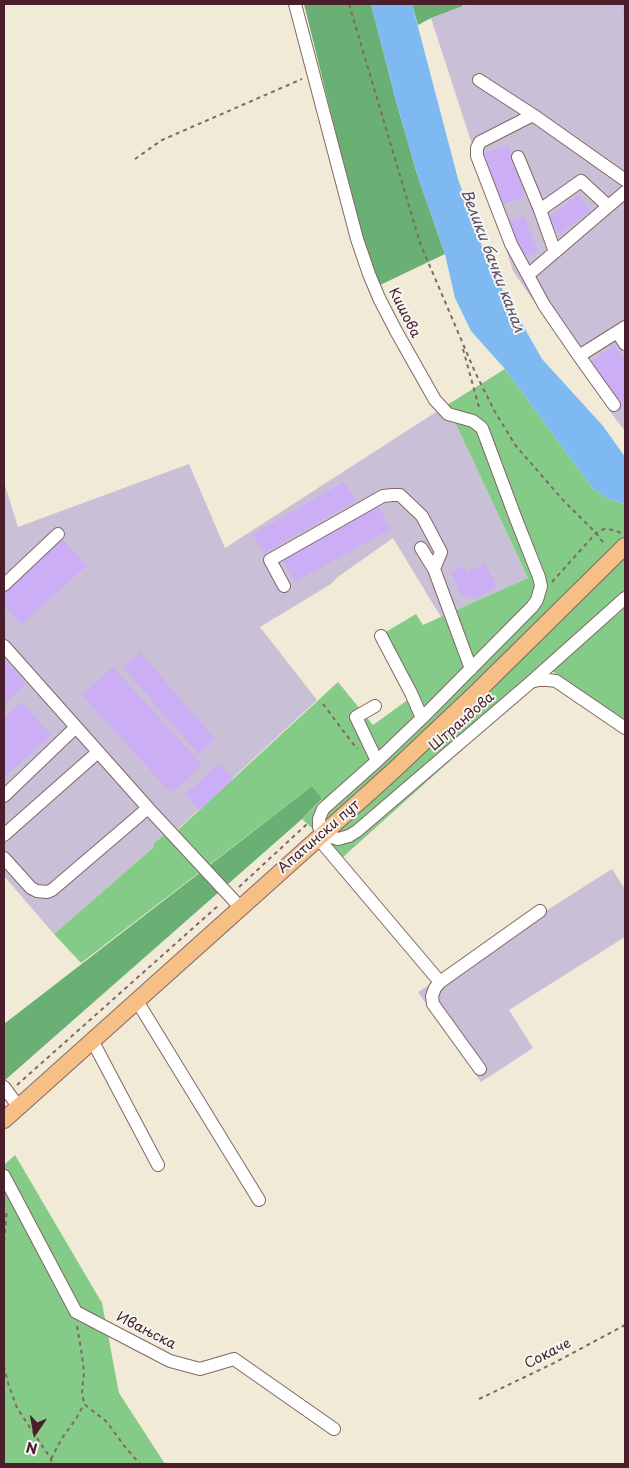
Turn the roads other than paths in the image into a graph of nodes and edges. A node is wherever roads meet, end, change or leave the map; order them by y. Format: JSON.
{"nodes":[{"id":1,"x":295,"y":4,"type":"edge"},
{"id":2,"x":479,"y":80,"type":"dead end"},
{"id":3,"x":533,"y":115,"type":"junction"},
{"id":4,"x":518,"y":157,"type":"dead end"},
{"id":5,"x":625,"y":180,"type":"edge"},
{"id":6,"x":625,"y":192,"type":"edge"},
{"id":7,"x":608,"y":206,"type":"junction"},
{"id":8,"x":540,"y":210,"type":"junction"},
{"id":9,"x":555,"y":252,"type":"junction"},
{"id":10,"x":528,"y":275,"type":"junction"},
{"id":11,"x":621,"y":329,"type":"edge"},
{"id":12,"x":625,"y":344,"type":"edge"},
{"id":13,"x":579,"y":356,"type":"junction"},
{"id":14,"x":614,"y":405,"type":"dead end"},
{"id":15,"x":58,"y":534,"type":"dead end"},
{"id":16,"x":625,"y":546,"type":"edge"},
{"id":17,"x":421,"y":548,"type":"dead end"},
{"id":18,"x":434,"y":569,"type":"junction"},
{"id":19,"x":4,"y":585,"type":"edge"},
{"id":20,"x":284,"y":586,"type":"dead end"},
{"id":21,"x":625,"y":598,"type":"edge"},
{"id":22,"x":381,"y":636,"type":"dead end"},
{"id":23,"x":4,"y":646,"type":"edge"},
{"id":24,"x":471,"y":669,"type":"junction"},
{"id":25,"x":531,"y":682,"type":"junction"},
{"id":26,"x":375,"y":706,"type":"dead end"},
{"id":27,"x":422,"y":718,"type":"junction"},
{"id":28,"x":76,"y":726,"type":"junction"},
{"id":29,"x":625,"y":728,"type":"edge"},
{"id":30,"x":98,"y":752,"type":"junction"},
{"id":31,"x":374,"y":764,"type":"junction"},
{"id":32,"x":4,"y":796,"type":"edge"},
{"id":33,"x":148,"y":808,"type":"junction"},
{"id":34,"x":4,"y":835,"type":"edge"},
{"id":35,"x":320,"y":836,"type":"junction"},
{"id":36,"x":4,"y":858,"type":"edge"},
{"id":37,"x":234,"y":902,"type":"junction"},
{"id":38,"x":540,"y":911,"type":"dead end"},
{"id":39,"x":440,"y":982,"type":"junction"},
{"id":40,"x":137,"y":1001,"type":"junction"},
{"id":41,"x":92,"y":1040,"type":"junction"},
{"id":42,"x":480,"y":1069,"type":"dead end"},
{"id":43,"x":6,"y":1090,"type":"edge"},
{"id":44,"x":18,"y":1106,"type":"junction"},
{"id":45,"x":4,"y":1120,"type":"edge"},
{"id":46,"x":158,"y":1164,"type":"dead end"},
{"id":47,"x":4,"y":1176,"type":"edge"},
{"id":48,"x":259,"y":1200,"type":"dead end"},
{"id":49,"x":334,"y":1430,"type":"dead end"}],
"edges":[{"from":1,"to":24,"type":"street","name":"Кишова"},
{"from":2,"to":3,"type":"street"},
{"from":3,"to":5,"type":"street"},
{"from":3,"to":10,"type":"street"},
{"from":4,"to":8,"type":"street"},
{"from":6,"to":7,"type":"street"},
{"from":7,"to":8,"type":"street"},
{"from":7,"to":9,"type":"street"},
{"from":8,"to":9,"type":"street"},
{"from":9,"to":10,"type":"street"},
{"from":10,"to":13,"type":"street"},
{"from":11,"to":12,"type":"street"},
{"from":11,"to":13,"type":"street"},
{"from":13,"to":14,"type":"street"},
{"from":15,"to":19,"type":"street"},
{"from":16,"to":35,"type":"main road","name":"Апатински пут"},
{"from":17,"to":18,"type":"street"},
{"from":18,"to":20,"type":"street"},
{"from":18,"to":24,"type":"street"},
{"from":21,"to":25,"type":"street","name":"Штрандова"},
{"from":22,"to":27,"type":"street"},
{"from":23,"to":28,"type":"street"},
{"from":24,"to":27,"type":"street"},
{"from":25,"to":29,"type":"street"},
{"from":25,"to":35,"type":"street","name":"Штрандова"},
{"from":26,"to":31,"type":"street"},
{"from":27,"to":31,"type":"street"},
{"from":28,"to":30,"type":"street"},
{"from":28,"to":32,"type":"street"},
{"from":30,"to":33,"type":"street"},
{"from":30,"to":34,"type":"street"},
{"from":31,"to":35,"type":"street"},
{"from":33,"to":36,"type":"street"},
{"from":33,"to":37,"type":"street"},
{"from":35,"to":37,"type":"main road","name":"Апатински пут"},
{"from":35,"to":39,"type":"street"},
{"from":37,"to":40,"type":"main road","name":"Апатински пут"},
{"from":38,"to":39,"type":"street"},
{"from":39,"to":42,"type":"street"},
{"from":40,"to":41,"type":"main road","name":"Апатински пут"},
{"from":40,"to":48,"type":"street"},
{"from":41,"to":44,"type":"main road","name":"Апатински пут"},
{"from":41,"to":46,"type":"street"},
{"from":43,"to":44,"type":"street"},
{"from":44,"to":45,"type":"main road","name":"Апатински пут"},
{"from":47,"to":49,"type":"street","name":"Ивањска"}]}
